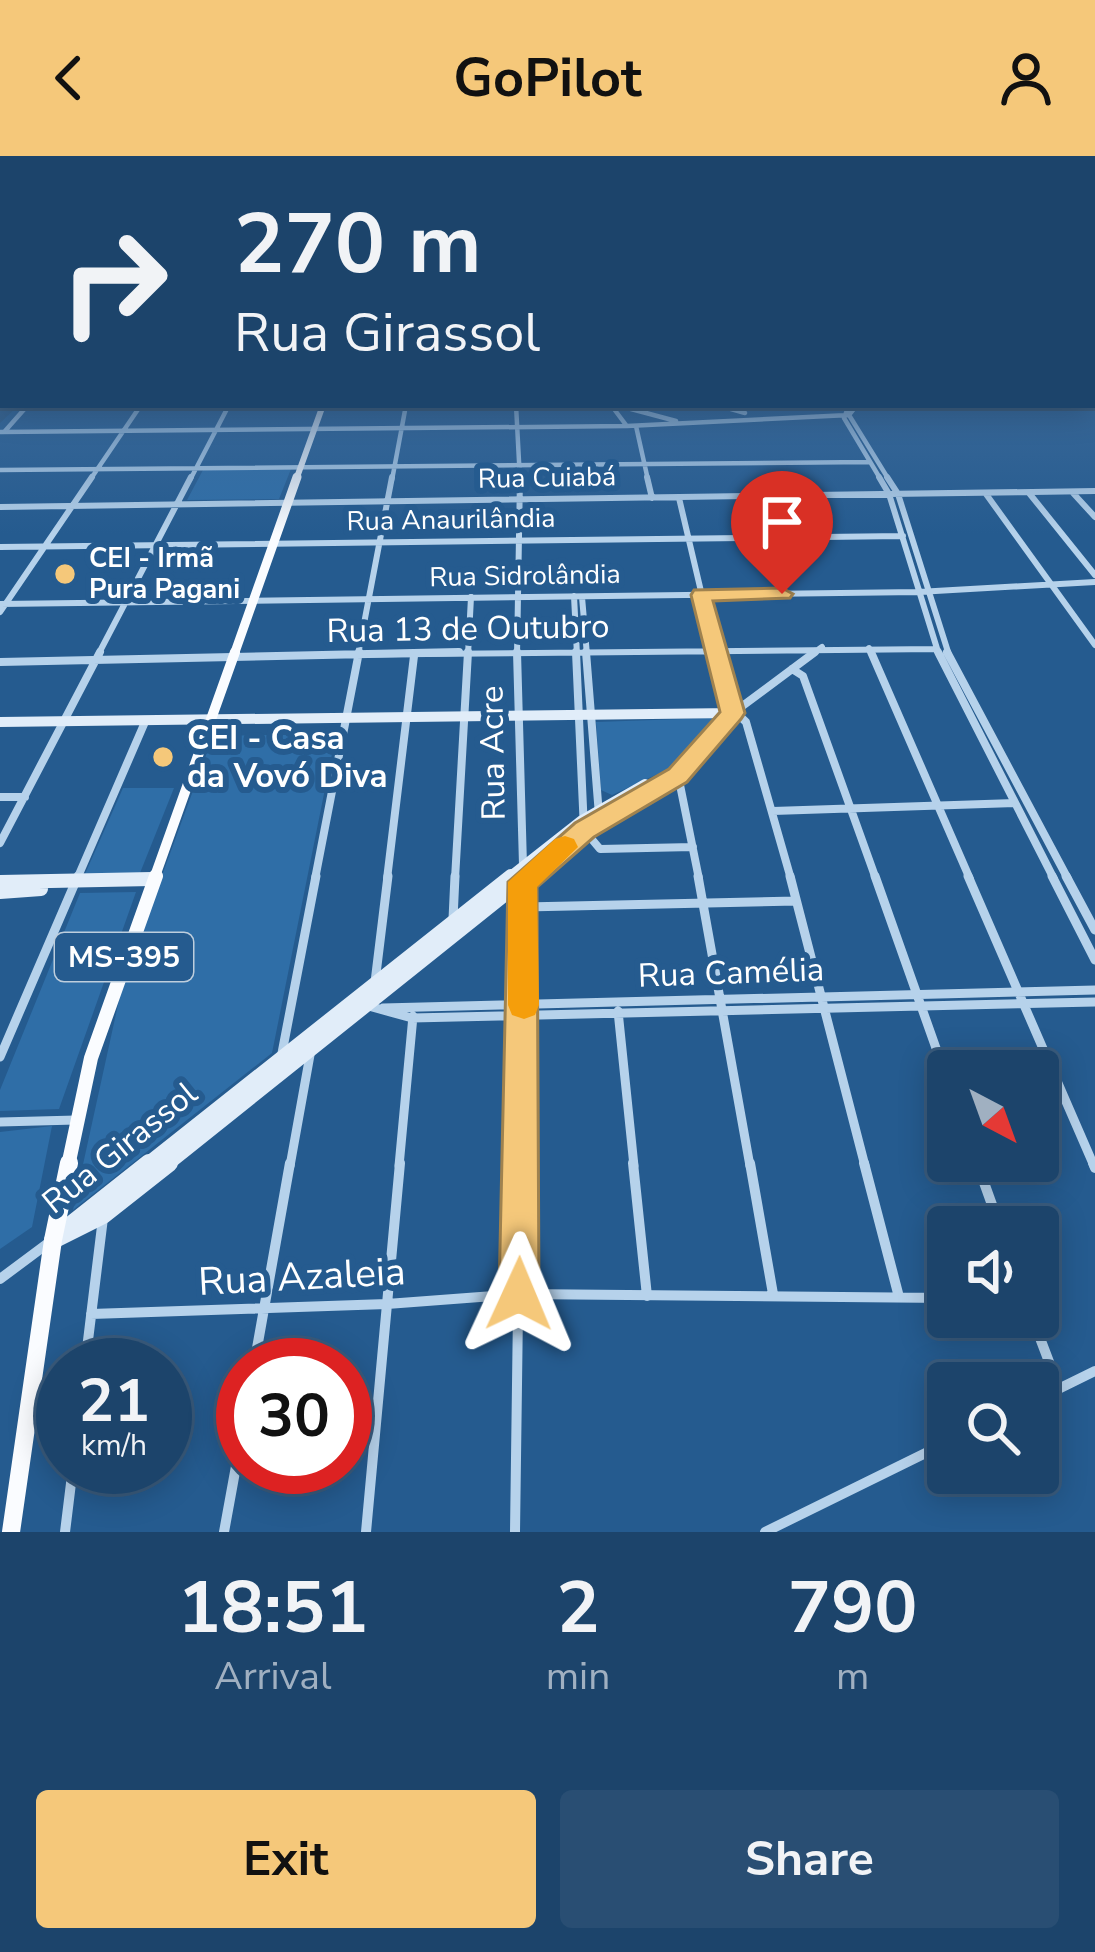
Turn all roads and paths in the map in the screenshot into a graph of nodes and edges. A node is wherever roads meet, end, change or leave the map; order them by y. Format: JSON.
{"nodes":[{"id":1,"x":25,"y":408,"type":"edge"},
{"id":2,"x":139,"y":408,"type":"edge"},
{"id":3,"x":227,"y":408,"type":"edge"},
{"id":4,"x":322,"y":408,"type":"edge"},
{"id":5,"x":405,"y":408,"type":"edge"},
{"id":6,"x":516,"y":408,"type":"edge"},
{"id":7,"x":613,"y":408,"type":"edge"},
{"id":8,"x":632,"y":408,"type":"edge"},
{"id":9,"x":637,"y":408,"type":"edge"},
{"id":10,"x":728,"y":408,"type":"edge"},
{"id":11,"x":751,"y":408,"type":"edge"},
{"id":12,"x":827,"y":408,"type":"edge"},
{"id":13,"x":850,"y":408,"type":"edge"},
{"id":14,"x":745,"y":413,"type":"junction"},
{"id":15,"x":844,"y":414,"type":"junction"},
{"id":16,"x":620,"y":416,"type":"junction"},
{"id":17,"x":738,"y":419,"type":"junction"},
{"id":18,"x":682,"y":422,"type":"junction"},
{"id":19,"x":518,"y":426,"type":"junction"},
{"id":20,"x":627,"y":426,"type":"junction"},
{"id":21,"x":636,"y":426,"type":"junction"},
{"id":22,"x":401,"y":428,"type":"junction"},
{"id":23,"x":314,"y":429,"type":"junction"},
{"id":24,"x":216,"y":430,"type":"junction"},
{"id":25,"x":123,"y":431,"type":"junction"},
{"id":26,"x":1,"y":434,"type":"edge"},
{"id":27,"x":859,"y":436,"type":"junction"},
{"id":28,"x":870,"y":462,"type":"junction"},
{"id":29,"x":646,"y":464,"type":"junction"},
{"id":30,"x":520,"y":465,"type":"junction"},
{"id":31,"x":393,"y":466,"type":"junction"},
{"id":32,"x":301,"y":467,"type":"junction"},
{"id":33,"x":196,"y":468,"type":"junction"},
{"id":34,"x":97,"y":469,"type":"junction"},
{"id":35,"x":0,"y":470,"type":"edge"},
{"id":36,"x":1072,"y":491,"type":"junction"},
{"id":37,"x":1095,"y":491,"type":"edge"},
{"id":38,"x":1028,"y":492,"type":"junction"},
{"id":39,"x":986,"y":493,"type":"junction"},
{"id":40,"x":893,"y":494,"type":"junction"},
{"id":41,"x":652,"y":498,"type":"junction"},
{"id":42,"x":679,"y":498,"type":"junction"},
{"id":43,"x":521,"y":500,"type":"junction"},
{"id":44,"x":386,"y":502,"type":"junction"},
{"id":45,"x":287,"y":503,"type":"junction"},
{"id":46,"x":177,"y":504,"type":"junction"},
{"id":47,"x":71,"y":506,"type":"junction"},
{"id":48,"x":0,"y":507,"type":"edge"},
{"id":49,"x":1095,"y":518,"type":"edge"},
{"id":50,"x":903,"y":536,"type":"junction"},
{"id":51,"x":688,"y":538,"type":"junction"},
{"id":52,"x":521,"y":540,"type":"junction"},
{"id":53,"x":379,"y":542,"type":"junction"},
{"id":54,"x":272,"y":544,"type":"junction"},
{"id":55,"x":156,"y":545,"type":"junction"},
{"id":56,"x":0,"y":547,"type":"edge"},
{"id":57,"x":44,"y":547,"type":"junction"},
{"id":58,"x":1095,"y":578,"type":"edge"},
{"id":59,"x":1050,"y":583,"type":"junction"},
{"id":60,"x":931,"y":590,"type":"junction"},
{"id":61,"x":918,"y":592,"type":"junction"},
{"id":62,"x":701,"y":595,"type":"junction"},
{"id":63,"x":578,"y":596,"type":"junction"},
{"id":64,"x":471,"y":597,"type":"junction"},
{"id":65,"x":520,"y":597,"type":"junction"},
{"id":66,"x":368,"y":599,"type":"junction"},
{"id":67,"x":126,"y":602,"type":"junction"},
{"id":68,"x":253,"y":602,"type":"junction"},
{"id":69,"x":2,"y":606,"type":"edge"},
{"id":70,"x":1095,"y":645,"type":"edge"},
{"id":71,"x":822,"y":647,"type":"junction"},
{"id":72,"x":714,"y":648,"type":"junction"},
{"id":73,"x":869,"y":648,"type":"junction"},
{"id":74,"x":937,"y":649,"type":"junction"},
{"id":75,"x":581,"y":650,"type":"junction"},
{"id":76,"x":518,"y":651,"type":"junction"},
{"id":77,"x":467,"y":652,"type":"junction"},
{"id":78,"x":357,"y":656,"type":"junction"},
{"id":79,"x":414,"y":656,"type":"junction"},
{"id":80,"x":233,"y":659,"type":"junction"},
{"id":81,"x":96,"y":661,"type":"junction"},
{"id":82,"x":0,"y":662,"type":"edge"},
{"id":83,"x":792,"y":669,"type":"junction"},
{"id":84,"x":733,"y":713,"type":"junction"},
{"id":85,"x":588,"y":717,"type":"junction"},
{"id":86,"x":520,"y":718,"type":"junction"},
{"id":87,"x":462,"y":719,"type":"junction"},
{"id":88,"x":406,"y":720,"type":"junction"},
{"id":89,"x":345,"y":721,"type":"junction"},
{"id":90,"x":0,"y":722,"type":"edge"},
{"id":91,"x":64,"y":722,"type":"junction"},
{"id":92,"x":145,"y":722,"type":"junction"},
{"id":93,"x":206,"y":724,"type":"junction"},
{"id":94,"x":677,"y":771,"type":"junction"},
{"id":95,"x":25,"y":796,"type":"junction"},
{"id":96,"x":0,"y":797,"type":"edge"},
{"id":97,"x":1015,"y":803,"type":"junction"},
{"id":98,"x":937,"y":806,"type":"junction"},
{"id":99,"x":850,"y":808,"type":"junction"},
{"id":100,"x":773,"y":811,"type":"junction"},
{"id":101,"x":591,"y":821,"type":"junction"},
{"id":102,"x":0,"y":843,"type":"edge"},
{"id":103,"x":693,"y":847,"type":"junction"},
{"id":104,"x":523,"y":876,"type":"junction"},
{"id":105,"x":0,"y":882,"type":"edge"},
{"id":106,"x":151,"y":882,"type":"junction"},
{"id":107,"x":76,"y":883,"type":"junction"},
{"id":108,"x":0,"y":892,"type":"edge"},
{"id":109,"x":796,"y":902,"type":"junction"},
{"id":110,"x":703,"y":903,"type":"junction"},
{"id":111,"x":525,"y":907,"type":"junction"},
{"id":112,"x":453,"y":925,"type":"junction"},
{"id":113,"x":1095,"y":930,"type":"edge"},
{"id":114,"x":1095,"y":960,"type":"edge"},
{"id":115,"x":374,"y":987,"type":"junction"},
{"id":116,"x":1095,"y":989,"type":"edge"},
{"id":117,"x":917,"y":994,"type":"junction"},
{"id":118,"x":1020,"y":997,"type":"junction"},
{"id":119,"x":1095,"y":1002,"type":"edge"},
{"id":120,"x":822,"y":1003,"type":"junction"},
{"id":121,"x":364,"y":1004,"type":"junction"},
{"id":122,"x":721,"y":1005,"type":"junction"},
{"id":123,"x":618,"y":1008,"type":"junction"},
{"id":124,"x":922,"y":1009,"type":"junction"},
{"id":125,"x":517,"y":1010,"type":"junction"},
{"id":126,"x":413,"y":1013,"type":"junction"},
{"id":127,"x":937,"y":1050,"type":"edge"},
{"id":128,"x":310,"y":1054,"type":"junction"},
{"id":129,"x":0,"y":1057,"type":"edge"},
{"id":130,"x":281,"y":1060,"type":"junction"},
{"id":131,"x":76,"y":1120,"type":"junction"},
{"id":132,"x":0,"y":1122,"type":"edge"},
{"id":133,"x":1095,"y":1168,"type":"edge"},
{"id":134,"x":104,"y":1215,"type":"junction"},
{"id":135,"x":53,"y":1240,"type":"junction"},
{"id":136,"x":0,"y":1279,"type":"edge"},
{"id":137,"x":513,"y":1294,"type":"junction"},
{"id":138,"x":773,"y":1294,"type":"junction"},
{"id":139,"x":646,"y":1296,"type":"junction"},
{"id":140,"x":899,"y":1297,"type":"junction"},
{"id":141,"x":927,"y":1298,"type":"edge"},
{"id":142,"x":387,"y":1304,"type":"junction"},
{"id":143,"x":264,"y":1310,"type":"junction"},
{"id":144,"x":91,"y":1315,"type":"junction"},
{"id":145,"x":88,"y":1338,"type":"edge"},
{"id":146,"x":259,"y":1338,"type":"edge"},
{"id":147,"x":1095,"y":1371,"type":"edge"},
{"id":148,"x":1059,"y":1388,"type":"edge"},
{"id":149,"x":927,"y":1452,"type":"edge"},
{"id":150,"x":70,"y":1494,"type":"edge"},
{"id":151,"x":231,"y":1494,"type":"edge"},
{"id":152,"x":11,"y":1532,"type":"edge"},
{"id":153,"x":65,"y":1532,"type":"edge"},
{"id":154,"x":224,"y":1532,"type":"edge"},
{"id":155,"x":366,"y":1532,"type":"edge"},
{"id":156,"x":515,"y":1532,"type":"edge"},
{"id":157,"x":764,"y":1532,"type":"edge"}],
"edges":[{"from":1,"to":26,"type":"street"},
{"from":2,"to":25,"type":"street"},
{"from":3,"to":24,"type":"street"},
{"from":4,"to":23,"type":"main road","number":"MS-395"},
{"from":5,"to":22,"type":"street"},
{"from":6,"to":19,"type":"street","name":"Rua Acre"},
{"from":7,"to":16,"type":"street"},
{"from":8,"to":16,"type":"street"},
{"from":9,"to":18,"type":"street"},
{"from":10,"to":14,"type":"street"},
{"from":11,"to":14,"type":"street"},
{"from":12,"to":15,"type":"street"},
{"from":13,"to":15,"type":"street"},
{"from":14,"to":17,"type":"street"},
{"from":15,"to":17,"type":"street"},
{"from":15,"to":27,"type":"street"},
{"from":16,"to":20,"type":"street"},
{"from":17,"to":18,"type":"street"},
{"from":18,"to":21,"type":"street"},
{"from":19,"to":20,"type":"street"},
{"from":19,"to":22,"type":"street"},
{"from":19,"to":30,"type":"street","name":"Rua Acre"},
{"from":20,"to":21,"type":"street"},
{"from":21,"to":29,"type":"street"},
{"from":22,"to":23,"type":"street"},
{"from":22,"to":31,"type":"street"},
{"from":23,"to":24,"type":"street"},
{"from":23,"to":32,"type":"main road","number":"MS-395"},
{"from":24,"to":25,"type":"street"},
{"from":24,"to":33,"type":"street"},
{"from":25,"to":26,"type":"street"},
{"from":25,"to":34,"type":"street"},
{"from":27,"to":28,"type":"street"},
{"from":27,"to":40,"type":"street"},
{"from":28,"to":29,"type":"street"},
{"from":28,"to":40,"type":"street"},
{"from":29,"to":30,"type":"street"},
{"from":29,"to":41,"type":"street"},
{"from":30,"to":31,"type":"street"},
{"from":30,"to":43,"type":"street","name":"Rua Acre"},
{"from":31,"to":32,"type":"street"},
{"from":31,"to":44,"type":"street"},
{"from":32,"to":33,"type":"street"},
{"from":32,"to":45,"type":"main road","number":"MS-395"},
{"from":33,"to":34,"type":"street"},
{"from":33,"to":46,"type":"street"},
{"from":34,"to":35,"type":"street"},
{"from":34,"to":47,"type":"street"},
{"from":36,"to":37,"type":"street","name":"Rua Cuiabá"},
{"from":36,"to":38,"type":"street","name":"Rua Cuiabá"},
{"from":36,"to":49,"type":"street"},
{"from":38,"to":39,"type":"street","name":"Rua Cuiabá"},
{"from":38,"to":58,"type":"street"},
{"from":39,"to":40,"type":"street","name":"Rua Cuiabá"},
{"from":39,"to":59,"type":"street"},
{"from":40,"to":42,"type":"street","name":"Rua Cuiabá"},
{"from":40,"to":50,"type":"street"},
{"from":40,"to":60,"type":"street"},
{"from":41,"to":42,"type":"street","name":"Rua Cuiabá"},
{"from":41,"to":43,"type":"street","name":"Rua Cuiabá"},
{"from":42,"to":51,"type":"street"},
{"from":43,"to":44,"type":"street","name":"Rua Cuiabá"},
{"from":43,"to":52,"type":"street","name":"Rua Acre"},
{"from":44,"to":45,"type":"street","name":"Rua Cuiabá"},
{"from":44,"to":53,"type":"street"},
{"from":45,"to":46,"type":"street","name":"Rua Cuiabá"},
{"from":45,"to":54,"type":"main road","number":"MS-395"},
{"from":46,"to":47,"type":"street","name":"Rua Cuiabá"},
{"from":46,"to":55,"type":"street"},
{"from":47,"to":48,"type":"street","name":"Rua Cuiabá"},
{"from":47,"to":57,"type":"street"},
{"from":50,"to":51,"type":"street","name":"Rua Anaurilândia"},
{"from":50,"to":61,"type":"street"},
{"from":51,"to":52,"type":"street","name":"Rua Anaurilândia"},
{"from":51,"to":62,"type":"street"},
{"from":52,"to":53,"type":"street","name":"Rua Anaurilândia"},
{"from":52,"to":65,"type":"street","name":"Rua Acre"},
{"from":53,"to":54,"type":"street","name":"Rua Anaurilândia"},
{"from":53,"to":66,"type":"street"},
{"from":54,"to":55,"type":"street","name":"Rua Anaurilândia"},
{"from":54,"to":68,"type":"main road","number":"MS-395"},
{"from":55,"to":57,"type":"street","name":"Rua Anaurilândia"},
{"from":55,"to":67,"type":"street"},
{"from":56,"to":57,"type":"street","name":"Rua Anaurilândia"},
{"from":57,"to":69,"type":"street"},
{"from":58,"to":59,"type":"street","name":"Rua Sidrolândia"},
{"from":59,"to":60,"type":"street","name":"Rua Sidrolândia"},
{"from":59,"to":70,"type":"street"},
{"from":60,"to":61,"type":"street","name":"Rua Sidrolândia"},
{"from":60,"to":113,"type":"street"},
{"from":61,"to":62,"type":"street","name":"Rua Sidrolândia"},
{"from":61,"to":74,"type":"street"},
{"from":62,"to":63,"type":"street","name":"Rua Sidrolândia"},
{"from":62,"to":72,"type":"street"},
{"from":63,"to":65,"type":"street","name":"Rua Sidrolândia"},
{"from":63,"to":75,"type":"street"},
{"from":64,"to":65,"type":"street","name":"Rua Sidrolândia"},
{"from":64,"to":66,"type":"street","name":"Rua Sidrolândia"},
{"from":64,"to":77,"type":"street"},
{"from":65,"to":76,"type":"street","name":"Rua Acre"},
{"from":66,"to":68,"type":"street","name":"Rua Sidrolândia"},
{"from":66,"to":78,"type":"street"},
{"from":67,"to":68,"type":"street","name":"Rua Sidrolândia"},
{"from":67,"to":69,"type":"street","name":"Rua Sidrolândia"},
{"from":67,"to":81,"type":"street"},
{"from":68,"to":80,"type":"main road","number":"MS-395"},
{"from":71,"to":72,"type":"street","name":"Rua 13 de Outubro"},
{"from":71,"to":73,"type":"street","name":"Rua 13 de Outubro"},
{"from":71,"to":83,"type":"street","name":"Rua Girassol"},
{"from":72,"to":75,"type":"street","name":"Rua 13 de Outubro"},
{"from":72,"to":84,"type":"street"},
{"from":73,"to":74,"type":"street","name":"Rua 13 de Outubro"},
{"from":73,"to":98,"type":"street"},
{"from":74,"to":97,"type":"street"},
{"from":75,"to":76,"type":"street","name":"Rua 13 de Outubro"},
{"from":75,"to":85,"type":"street"},
{"from":76,"to":77,"type":"street","name":"Rua 13 de Outubro"},
{"from":76,"to":86,"type":"street","name":"Rua Acre"},
{"from":77,"to":79,"type":"street","name":"Rua 13 de Outubro"},
{"from":77,"to":87,"type":"street"},
{"from":78,"to":79,"type":"street","name":"Rua 13 de Outubro"},
{"from":78,"to":80,"type":"street","name":"Rua 13 de Outubro"},
{"from":78,"to":89,"type":"street"},
{"from":79,"to":88,"type":"street"},
{"from":80,"to":81,"type":"street","name":"Rua 13 de Outubro"},
{"from":80,"to":93,"type":"main road","number":"MS-395"},
{"from":81,"to":82,"type":"street","name":"Rua 13 de Outubro"},
{"from":81,"to":91,"type":"street"},
{"from":83,"to":84,"type":"street","name":"Rua Girassol"},
{"from":83,"to":99,"type":"street"},
{"from":84,"to":85,"type":"street"},
{"from":84,"to":94,"type":"street","name":"Rua Girassol"},
{"from":84,"to":100,"type":"street"},
{"from":85,"to":86,"type":"street"},
{"from":85,"to":101,"type":"street"},
{"from":85,"to":101,"type":"street"},
{"from":86,"to":87,"type":"street"},
{"from":86,"to":104,"type":"street","name":"Rua Acre"},
{"from":87,"to":88,"type":"street"},
{"from":87,"to":112,"type":"street"},
{"from":88,"to":89,"type":"street"},
{"from":88,"to":115,"type":"street"},
{"from":89,"to":93,"type":"street"},
{"from":89,"to":130,"type":"street"},
{"from":90,"to":91,"type":"street"},
{"from":91,"to":92,"type":"street"},
{"from":91,"to":95,"type":"street"},
{"from":92,"to":93,"type":"street"},
{"from":92,"to":107,"type":"street"},
{"from":93,"to":106,"type":"main road","number":"MS-395"},
{"from":94,"to":101,"type":"street","name":"Rua Girassol"},
{"from":94,"to":103,"type":"street"},
{"from":95,"to":96,"type":"street"},
{"from":95,"to":102,"type":"street"},
{"from":97,"to":98,"type":"street"},
{"from":97,"to":114,"type":"street"},
{"from":98,"to":99,"type":"street"},
{"from":98,"to":118,"type":"street"},
{"from":99,"to":100,"type":"street"},
{"from":99,"to":117,"type":"street"},
{"from":100,"to":109,"type":"street"},
{"from":101,"to":103,"type":"street"},
{"from":101,"to":104,"type":"street","name":"Rua Girassol"},
{"from":103,"to":110,"type":"street"},
{"from":104,"to":111,"type":"street","name":"Rua Acre"},
{"from":104,"to":112,"type":"street","name":"Rua Girassol"},
{"from":104,"to":121,"type":"street","name":"Rua Girassol"},
{"from":105,"to":107,"type":"street"},
{"from":106,"to":107,"type":"street"},
{"from":106,"to":131,"type":"main road","number":"MS-395"},
{"from":107,"to":108,"type":"street"},
{"from":107,"to":129,"type":"street"},
{"from":109,"to":110,"type":"street"},
{"from":109,"to":120,"type":"street"},
{"from":110,"to":111,"type":"street"},
{"from":110,"to":122,"type":"street"},
{"from":111,"to":125,"type":"street","name":"Rua Acre"},
{"from":112,"to":115,"type":"street","name":"Rua Girassol"},
{"from":115,"to":121,"type":"street","name":"Rua Girassol"},
{"from":116,"to":118,"type":"street","name":"Rua Camélia"},
{"from":117,"to":118,"type":"street","name":"Rua Camélia"},
{"from":117,"to":120,"type":"street","name":"Rua Camélia"},
{"from":117,"to":124,"type":"street"},
{"from":118,"to":119,"type":"street"},
{"from":118,"to":124,"type":"street"},
{"from":118,"to":133,"type":"street"},
{"from":120,"to":122,"type":"street"},
{"from":120,"to":124,"type":"street"},
{"from":120,"to":140,"type":"street"},
{"from":121,"to":126,"type":"street"},
{"from":121,"to":128,"type":"street","name":"Rua Girassol"},
{"from":121,"to":130,"type":"street","name":"Rua Girassol"},
{"from":122,"to":123,"type":"street"},
{"from":122,"to":138,"type":"street"},
{"from":123,"to":125,"type":"street"},
{"from":123,"to":139,"type":"street"},
{"from":124,"to":127,"type":"street"},
{"from":125,"to":126,"type":"street"},
{"from":125,"to":137,"type":"street","name":"Rua Acre"},
{"from":126,"to":142,"type":"street"},
{"from":128,"to":134,"type":"street","name":"Rua Girassol"},
{"from":128,"to":143,"type":"street"},
{"from":130,"to":135,"type":"street","name":"Rua Girassol"},
{"from":131,"to":132,"type":"street"},
{"from":131,"to":135,"type":"main road","number":"MS-395"},
{"from":134,"to":135,"type":"street","name":"Rua Girassol"},
{"from":134,"to":144,"type":"street"},
{"from":135,"to":136,"type":"street"},
{"from":135,"to":152,"type":"main road","number":"MS-395"},
{"from":137,"to":139,"type":"street","name":"Rua Azaleia"},
{"from":137,"to":142,"type":"street","name":"Rua Azaleia"},
{"from":137,"to":156,"type":"street","name":"Rua Acre"},
{"from":138,"to":139,"type":"street","name":"Rua Azaleia"},
{"from":138,"to":140,"type":"street","name":"Rua Azaleia"},
{"from":140,"to":141,"type":"street","name":"Rua Azaleia"},
{"from":142,"to":143,"type":"street","name":"Rua Azaleia"},
{"from":142,"to":155,"type":"street"},
{"from":143,"to":144,"type":"street","name":"Rua Azaleia"},
{"from":143,"to":146,"type":"street"},
{"from":144,"to":145,"type":"street"},
{"from":147,"to":148,"type":"street"},
{"from":149,"to":157,"type":"street"},
{"from":150,"to":153,"type":"street"},
{"from":151,"to":154,"type":"street"}]}
